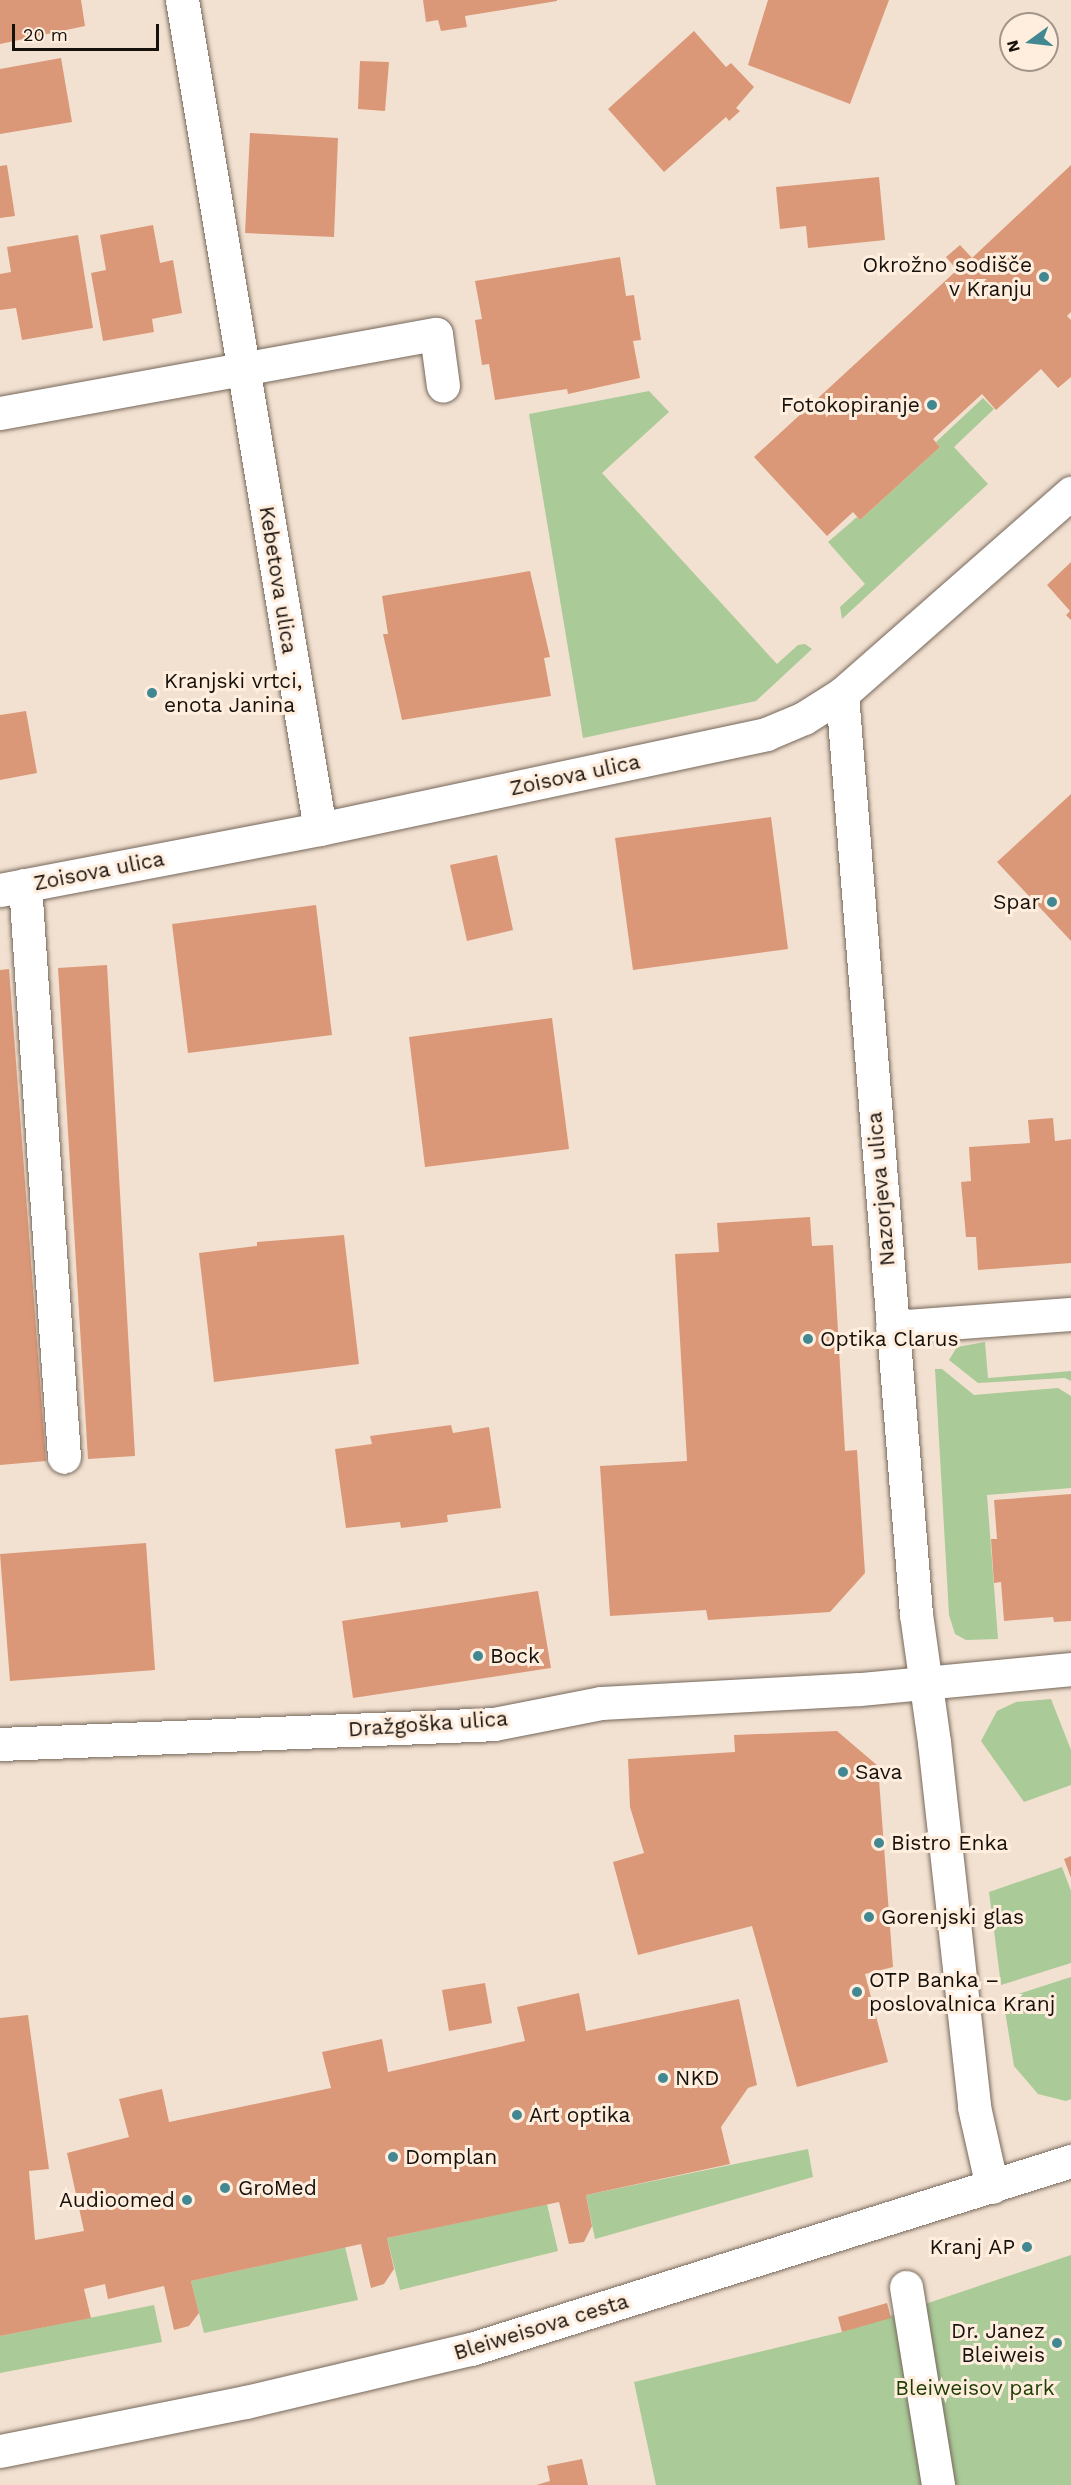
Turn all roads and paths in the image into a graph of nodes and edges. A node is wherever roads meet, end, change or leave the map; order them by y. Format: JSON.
{"nodes":[{"id":1,"x":182,"y":0,"type":"edge"},
{"id":2,"x":243,"y":366,"type":"junction"},
{"id":3,"x":443,"y":386,"type":"dead end"},
{"id":4,"x":0,"y":413,"type":"edge"},
{"id":5,"x":1071,"y":493,"type":"edge"},
{"id":6,"x":842,"y":694,"type":"junction"},
{"id":7,"x":320,"y":829,"type":"junction"},
{"id":8,"x":12,"y":888,"type":"edge"},
{"id":9,"x":1071,"y":1314,"type":"edge"},
{"id":10,"x":892,"y":1327,"type":"junction"},
{"id":11,"x":64,"y":1457,"type":"dead end"},
{"id":12,"x":1071,"y":1669,"type":"edge"},
{"id":13,"x":926,"y":1683,"type":"junction"},
{"id":14,"x":0,"y":1744,"type":"edge"},
{"id":15,"x":1071,"y":2161,"type":"edge"},
{"id":16,"x":992,"y":2187,"type":"junction"},
{"id":17,"x":906,"y":2286,"type":"dead end"},
{"id":18,"x":0,"y":2451,"type":"edge"},
{"id":19,"x":938,"y":2485,"type":"edge"}],
"edges":[{"from":1,"to":2,"type":"street","name":"Kebetova ulica"},
{"from":2,"to":3,"type":"street"},
{"from":2,"to":4,"type":"street"},
{"from":2,"to":7,"type":"street","name":"Kebetova ulica"},
{"from":5,"to":6,"type":"street","name":"Zoisova ulica"},
{"from":6,"to":7,"type":"street","name":"Zoisova ulica"},
{"from":6,"to":10,"type":"street","name":"Nazorjeva ulica"},
{"from":7,"to":8,"type":"street","name":"Zoisova ulica"},
{"from":8,"to":11,"type":"street"},
{"from":9,"to":10,"type":"street"},
{"from":10,"to":13,"type":"street","name":"Nazorjeva ulica"},
{"from":12,"to":13,"type":"street"},
{"from":13,"to":14,"type":"street","name":"Dražgoška ulica"},
{"from":13,"to":16,"type":"street","name":"Nazorjeva ulica"},
{"from":15,"to":16,"type":"street","name":"Bleiweisova cesta"},
{"from":16,"to":18,"type":"street","name":"Bleiweisova cesta"},
{"from":17,"to":19,"type":"street"}]}
